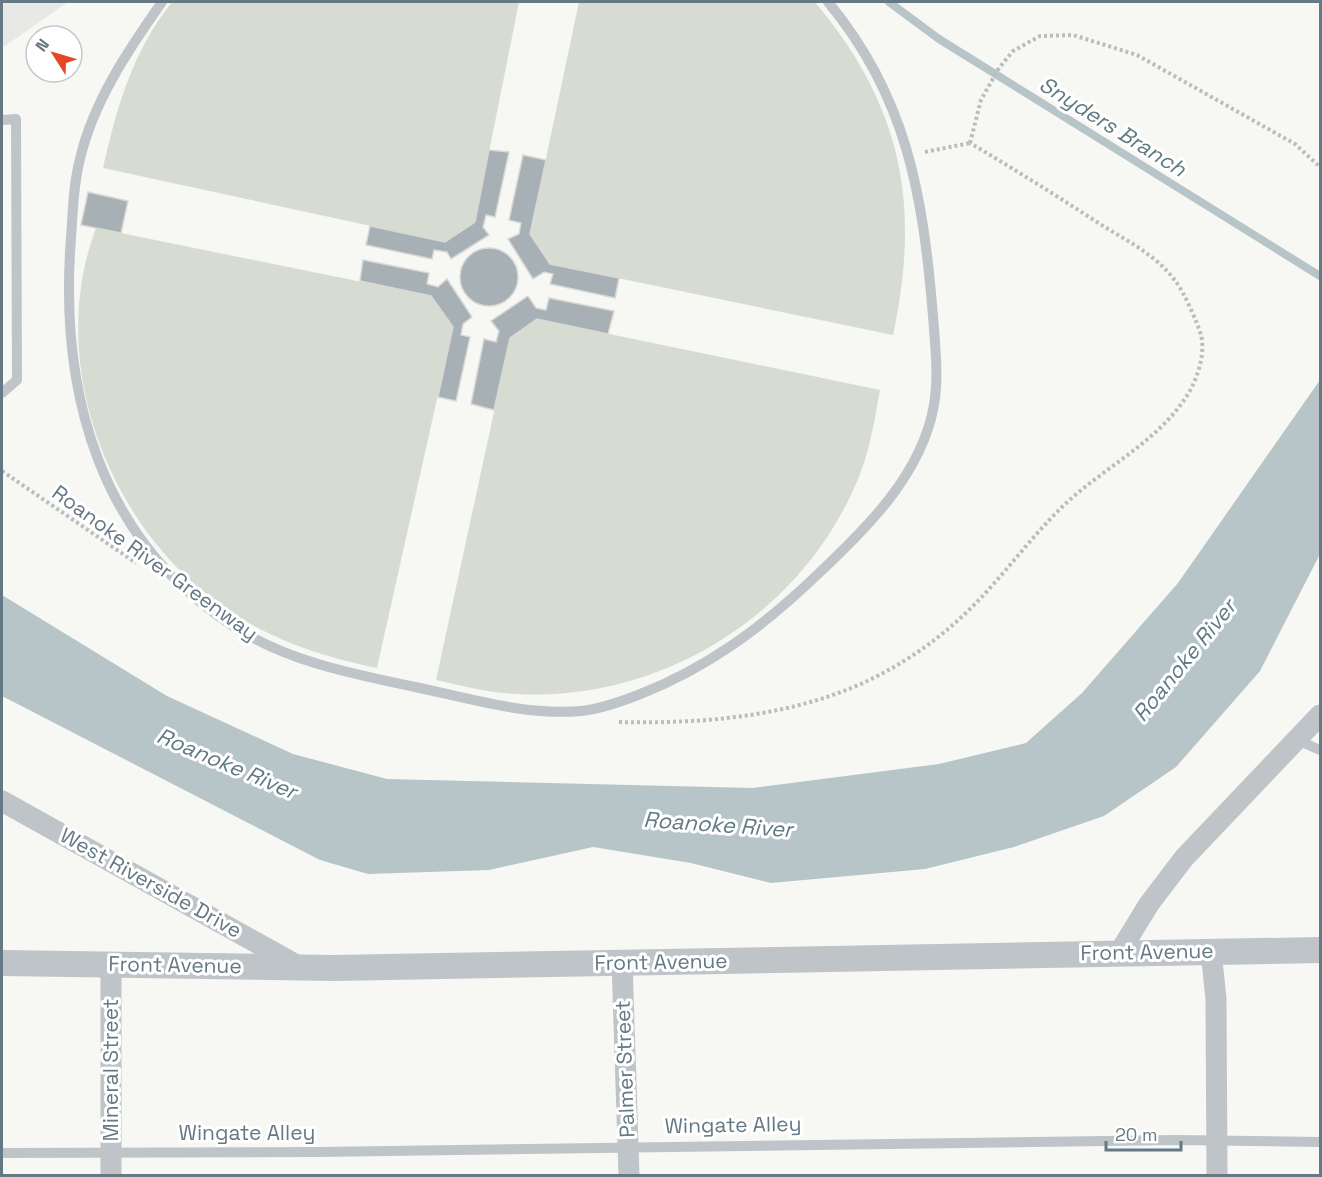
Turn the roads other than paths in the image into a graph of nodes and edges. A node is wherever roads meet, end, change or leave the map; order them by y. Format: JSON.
{"nodes":[{"id":1,"x":162,"y":2,"type":"edge"},
{"id":2,"x":828,"y":2,"type":"edge"},
{"id":3,"x":2,"y":120,"type":"edge"},
{"id":4,"x":2,"y":393,"type":"edge"},
{"id":5,"x":1320,"y":715,"type":"edge"},
{"id":6,"x":1297,"y":740,"type":"junction"},
{"id":7,"x":1320,"y":750,"type":"edge"},
{"id":8,"x":2,"y":801,"type":"edge"},
{"id":9,"x":1320,"y":950,"type":"edge"},
{"id":10,"x":1211,"y":951,"type":"junction"},
{"id":11,"x":1119,"y":953,"type":"junction"},
{"id":12,"x":2,"y":963,"type":"edge"},
{"id":13,"x":622,"y":963,"type":"junction"},
{"id":14,"x":111,"y":964,"type":"junction"},
{"id":15,"x":300,"y":967,"type":"junction"},
{"id":16,"x":1217,"y":1141,"type":"junction"},
{"id":17,"x":1320,"y":1142,"type":"edge"},
{"id":18,"x":628,"y":1146,"type":"junction"},
{"id":19,"x":111,"y":1152,"type":"junction"},
{"id":20,"x":2,"y":1153,"type":"edge"},
{"id":21,"x":111,"y":1176,"type":"edge"},
{"id":22,"x":629,"y":1176,"type":"edge"},
{"id":23,"x":1217,"y":1176,"type":"edge"}],
"edges":[{"from":1,"to":2,"type":"lane"},
{"from":3,"to":4,"type":"lane"},
{"from":5,"to":6,"type":"street"},
{"from":6,"to":7,"type":"lane"},
{"from":6,"to":11,"type":"street"},
{"from":8,"to":15,"type":"street","name":"West Riverside Drive"},
{"from":9,"to":10,"type":"street","name":"Front Avenue"},
{"from":10,"to":11,"type":"street","name":"Front Avenue"},
{"from":10,"to":16,"type":"street"},
{"from":11,"to":13,"type":"street","name":"Front Avenue"},
{"from":12,"to":14,"type":"street","name":"Front Avenue"},
{"from":13,"to":15,"type":"street","name":"Front Avenue"},
{"from":13,"to":18,"type":"street","name":"Palmer Street"},
{"from":14,"to":15,"type":"street","name":"Front Avenue"},
{"from":14,"to":19,"type":"street","name":"Mineral Street"},
{"from":16,"to":17,"type":"lane","name":"Wingate Alley"},
{"from":16,"to":18,"type":"lane","name":"Wingate Alley"},
{"from":16,"to":23,"type":"street"},
{"from":18,"to":19,"type":"lane","name":"Wingate Alley"},
{"from":18,"to":22,"type":"street","name":"Palmer Street"},
{"from":19,"to":20,"type":"lane","name":"Wingate Alley"},
{"from":19,"to":21,"type":"street","name":"Mineral Street"}]}
